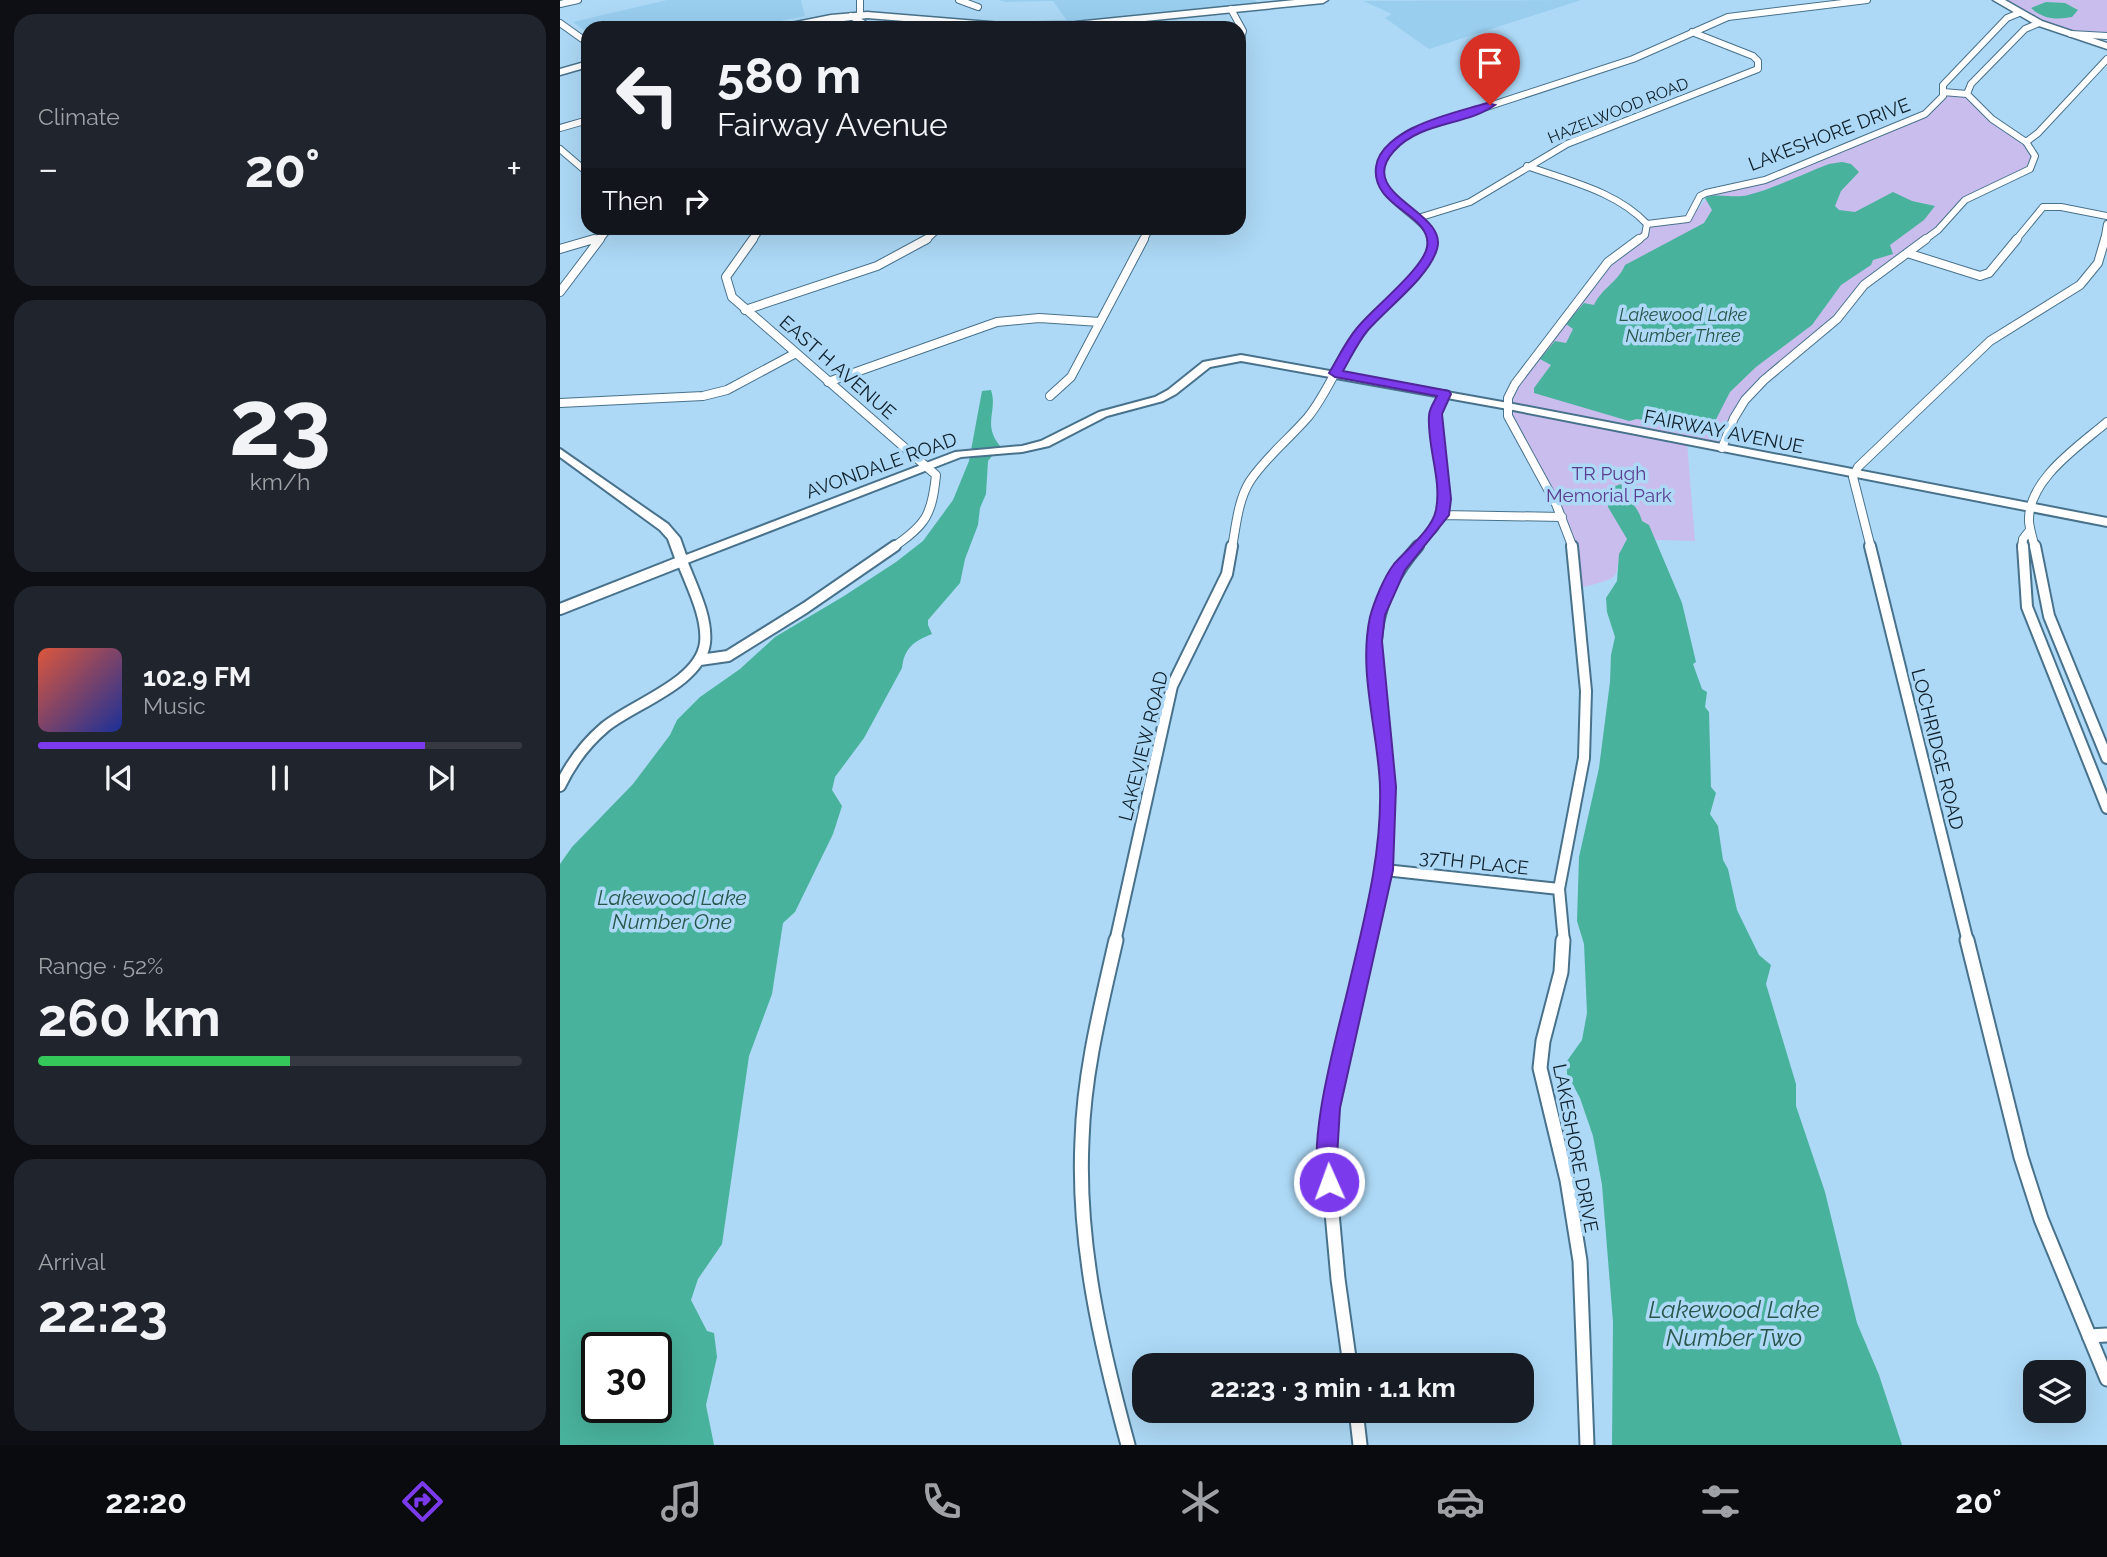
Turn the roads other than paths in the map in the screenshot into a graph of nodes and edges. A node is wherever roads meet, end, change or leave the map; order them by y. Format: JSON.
{"nodes":[{"id":1,"x":578,"y":0,"type":"edge"},
{"id":2,"x":860,"y":0,"type":"edge"},
{"id":3,"x":959,"y":0,"type":"edge"},
{"id":4,"x":1323,"y":0,"type":"edge"},
{"id":5,"x":1867,"y":0,"type":"edge"},
{"id":6,"x":1998,"y":0,"type":"edge"},
{"id":7,"x":1266,"y":3,"type":"edge"},
{"id":8,"x":560,"y":4,"type":"edge"},
{"id":9,"x":978,"y":6,"type":"dead end"},
{"id":10,"x":1231,"y":9,"type":"junction"},
{"id":11,"x":2019,"y":13,"type":"junction"},
{"id":12,"x":856,"y":16,"type":"junction"},
{"id":13,"x":883,"y":16,"type":"junction"},
{"id":14,"x":821,"y":21,"type":"edge"},
{"id":15,"x":862,"y":21,"type":"edge"},
{"id":16,"x":877,"y":21,"type":"edge"},
{"id":17,"x":939,"y":21,"type":"edge"},
{"id":18,"x":1100,"y":21,"type":"edge"},
{"id":19,"x":1238,"y":21,"type":"edge"},
{"id":20,"x":560,"y":23,"type":"edge"},
{"id":21,"x":2039,"y":23,"type":"junction"},
{"id":22,"x":1692,"y":32,"type":"junction"},
{"id":23,"x":2071,"y":34,"type":"junction"},
{"id":24,"x":2107,"y":36,"type":"edge"},
{"id":25,"x":581,"y":38,"type":"edge"},
{"id":26,"x":2107,"y":46,"type":"edge"},
{"id":27,"x":2107,"y":59,"type":"edge"},
{"id":28,"x":581,"y":66,"type":"edge"},
{"id":29,"x":560,"y":70,"type":"edge"},
{"id":30,"x":1942,"y":92,"type":"junction"},
{"id":31,"x":1967,"y":94,"type":"junction"},
{"id":32,"x":581,"y":123,"type":"edge"},
{"id":33,"x":560,"y":128,"type":"edge"},
{"id":34,"x":2026,"y":142,"type":"junction"},
{"id":35,"x":560,"y":149,"type":"edge"},
{"id":36,"x":1527,"y":166,"type":"junction"},
{"id":37,"x":581,"y":167,"type":"edge"},
{"id":38,"x":2107,"y":216,"type":"edge"},
{"id":39,"x":1418,"y":218,"type":"junction"},
{"id":40,"x":1647,"y":224,"type":"junction"},
{"id":41,"x":2107,"y":224,"type":"edge"},
{"id":42,"x":756,"y":235,"type":"edge"},
{"id":43,"x":931,"y":235,"type":"edge"},
{"id":44,"x":1146,"y":235,"type":"edge"},
{"id":45,"x":601,"y":237,"type":"joint"},
{"id":46,"x":560,"y":250,"type":"edge"},
{"id":47,"x":1908,"y":253,"type":"junction"},
{"id":48,"x":2103,"y":264,"type":"edge"},
{"id":49,"x":560,"y":292,"type":"edge"},
{"id":50,"x":745,"y":310,"type":"junction"},
{"id":51,"x":1100,"y":322,"type":"junction"},
{"id":52,"x":796,"y":353,"type":"junction"},
{"id":53,"x":1335,"y":373,"type":"junction"},
{"id":54,"x":828,"y":382,"type":"junction"},
{"id":55,"x":1445,"y":394,"type":"junction"},
{"id":56,"x":1050,"y":396,"type":"dead end"},
{"id":57,"x":560,"y":403,"type":"edge"},
{"id":58,"x":1508,"y":406,"type":"junction"},
{"id":59,"x":2107,"y":422,"type":"edge"},
{"id":60,"x":1722,"y":449,"type":"junction"},
{"id":61,"x":560,"y":452,"type":"edge"},
{"id":62,"x":926,"y":466,"type":"junction"},
{"id":63,"x":1854,"y":474,"type":"junction"},
{"id":64,"x":2032,"y":507,"type":"junction"},
{"id":65,"x":1442,"y":515,"type":"junction"},
{"id":66,"x":1562,"y":517,"type":"junction"},
{"id":67,"x":2107,"y":522,"type":"edge"},
{"id":68,"x":2030,"y":530,"type":"junction"},
{"id":69,"x":682,"y":561,"type":"junction"},
{"id":70,"x":560,"y":609,"type":"edge"},
{"id":71,"x":700,"y":660,"type":"junction"},
{"id":72,"x":2107,"y":758,"type":"edge"},
{"id":73,"x":560,"y":786,"type":"edge"},
{"id":74,"x":2107,"y":808,"type":"edge"},
{"id":75,"x":1385,"y":870,"type":"junction"},
{"id":76,"x":1559,"y":889,"type":"junction"},
{"id":77,"x":2107,"y":1335,"type":"edge"},
{"id":78,"x":2089,"y":1336,"type":"junction"},
{"id":79,"x":1348,"y":1353,"type":"edge"},
{"id":80,"x":2107,"y":1379,"type":"edge"},
{"id":81,"x":1357,"y":1423,"type":"edge"},
{"id":82,"x":1128,"y":1445,"type":"edge"},
{"id":83,"x":1360,"y":1445,"type":"edge"},
{"id":84,"x":1587,"y":1445,"type":"edge"}],
"edges":[{"from":1,"to":8,"type":"street"},
{"from":2,"to":12,"type":"street"},
{"from":3,"to":9,"type":"street"},
{"from":4,"to":7,"type":"main road"},
{"from":5,"to":22,"type":"street","name":"LAKEVIEW ROAD"},
{"from":6,"to":11,"type":"main road"},
{"from":7,"to":10,"type":"main road"},
{"from":10,"to":18,"type":"main road"},
{"from":10,"to":19,"type":"street"},
{"from":11,"to":21,"type":"main road"},
{"from":11,"to":30,"type":"street","name":"LAKESHORE DRIVE"},
{"from":12,"to":13,"type":"main road"},
{"from":12,"to":14,"type":"main road"},
{"from":12,"to":15,"type":"street"},
{"from":13,"to":16,"type":"street"},
{"from":13,"to":17,"type":"main road"},
{"from":20,"to":25,"type":"street"},
{"from":21,"to":23,"type":"main road"},
{"from":21,"to":31,"type":"street"},
{"from":22,"to":36,"type":"street","name":"HAZELWOOD ROAD"},
{"from":22,"to":39,"type":"street","name":"LAKEVIEW ROAD"},
{"from":23,"to":24,"type":"street"},
{"from":23,"to":26,"type":"main road"},
{"from":27,"to":34,"type":"street"},
{"from":28,"to":29,"type":"main road"},
{"from":30,"to":31,"type":"street"},
{"from":30,"to":40,"type":"street","name":"LAKESHORE DRIVE"},
{"from":31,"to":34,"type":"street"},
{"from":32,"to":33,"type":"street"},
{"from":34,"to":47,"type":"street"},
{"from":35,"to":37,"type":"street"},
{"from":36,"to":39,"type":"street","name":"HAZELWOOD ROAD"},
{"from":36,"to":40,"type":"street"},
{"from":38,"to":47,"type":"street"},
{"from":39,"to":53,"type":"street","name":"LAKEVIEW ROAD"},
{"from":40,"to":58,"type":"street"},
{"from":41,"to":48,"type":"street"},
{"from":42,"to":50,"type":"street","name":"EAST H AVENUE"},
{"from":43,"to":50,"type":"street"},
{"from":44,"to":51,"type":"street"},
{"from":45,"to":46,"type":"street"},
{"from":45,"to":49,"type":"street"},
{"from":47,"to":60,"type":"street"},
{"from":48,"to":63,"type":"street"},
{"from":50,"to":52,"type":"street","name":"EAST H AVENUE"},
{"from":51,"to":54,"type":"street"},
{"from":51,"to":56,"type":"street"},
{"from":52,"to":54,"type":"street","name":"EAST H AVENUE"},
{"from":52,"to":57,"type":"street"},
{"from":53,"to":55,"type":"street","name":"FAIRWAY AVENUE"},
{"from":53,"to":62,"type":"street","name":"AVONDALE ROAD"},
{"from":53,"to":82,"type":"street","name":"LAKEVIEW ROAD"},
{"from":54,"to":62,"type":"street","name":"EAST H AVENUE"},
{"from":55,"to":58,"type":"street","name":"FAIRWAY AVENUE"},
{"from":55,"to":65,"type":"street"},
{"from":58,"to":60,"type":"street","name":"FAIRWAY AVENUE"},
{"from":58,"to":66,"type":"street","name":"LAKESHORE DRIVE"},
{"from":59,"to":64,"type":"street"},
{"from":60,"to":63,"type":"street","name":"FAIRWAY AVENUE"},
{"from":61,"to":69,"type":"street"},
{"from":62,"to":69,"type":"street","name":"AVONDALE ROAD"},
{"from":62,"to":71,"type":"street"},
{"from":63,"to":64,"type":"street","name":"FAIRWAY AVENUE"},
{"from":63,"to":78,"type":"street","name":"LOCHRIDGE ROAD"},
{"from":64,"to":67,"type":"street","name":"FAIRWAY AVENUE"},
{"from":64,"to":68,"type":"street"},
{"from":65,"to":66,"type":"street"},
{"from":65,"to":75,"type":"street"},
{"from":66,"to":76,"type":"street","name":"LAKESHORE DRIVE"},
{"from":68,"to":72,"type":"street"},
{"from":68,"to":74,"type":"street"},
{"from":69,"to":70,"type":"street","name":"AVONDALE ROAD"},
{"from":69,"to":71,"type":"street"},
{"from":71,"to":73,"type":"street"},
{"from":75,"to":76,"type":"street","name":"37TH PLACE"},
{"from":75,"to":79,"type":"street"},
{"from":76,"to":84,"type":"street","name":"LAKESHORE DRIVE"},
{"from":77,"to":78,"type":"street"},
{"from":78,"to":80,"type":"street","name":"LOCHRIDGE ROAD"},
{"from":81,"to":83,"type":"street"}]}
